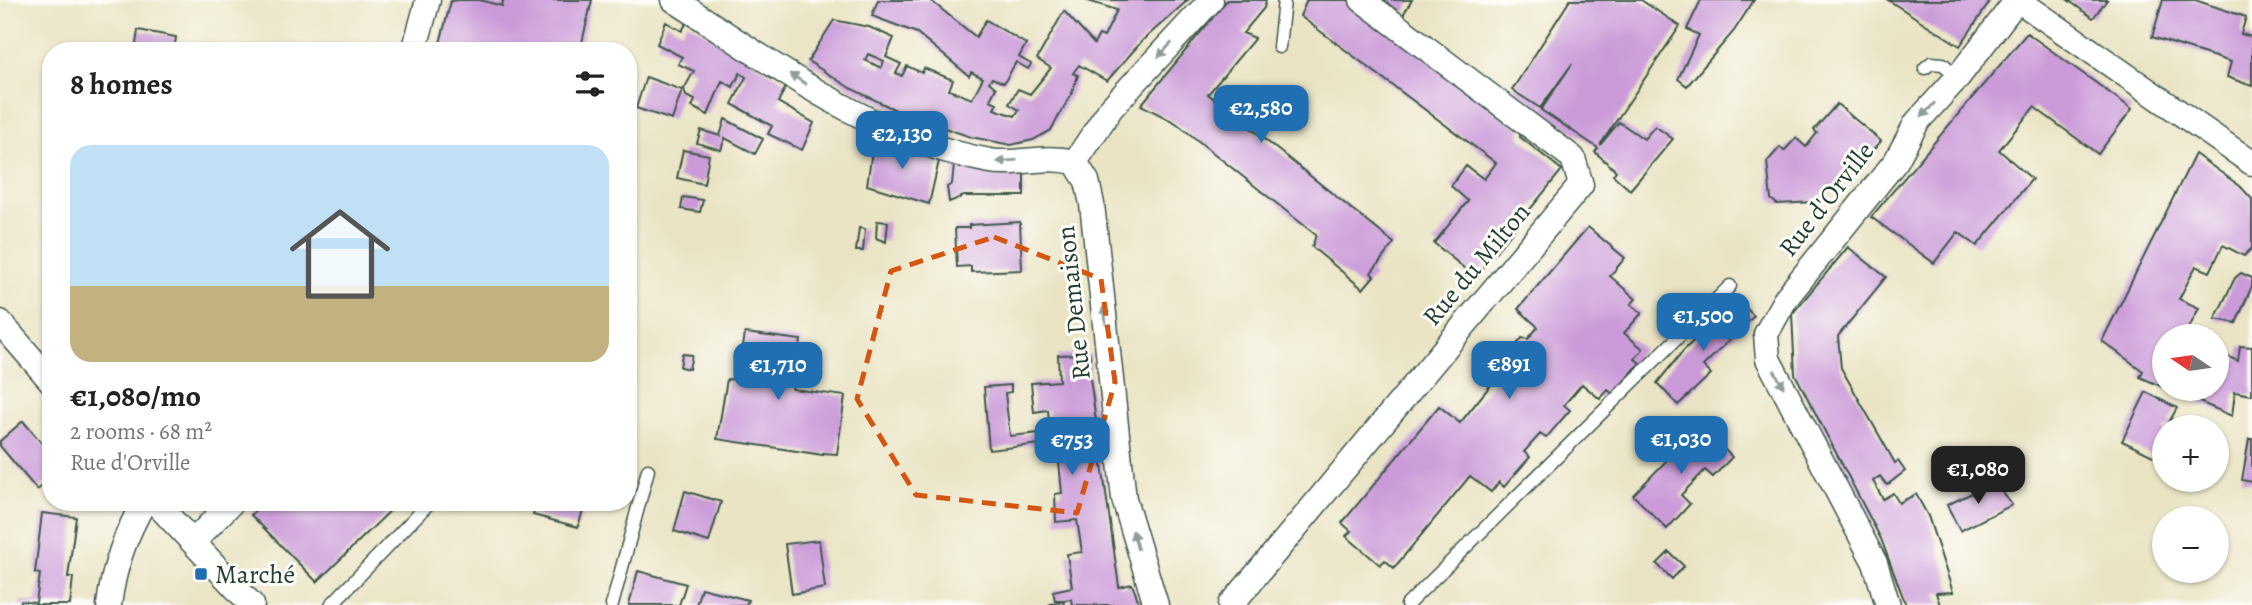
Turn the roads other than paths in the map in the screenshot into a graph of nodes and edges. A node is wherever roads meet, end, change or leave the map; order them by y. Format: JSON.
{"nodes":[{"id":1,"x":428,"y":0,"type":"edge"},
{"id":2,"x":674,"y":0,"type":"edge"},
{"id":3,"x":1211,"y":0,"type":"edge"},
{"id":4,"x":1284,"y":0,"type":"edge"},
{"id":5,"x":1362,"y":0,"type":"edge"},
{"id":6,"x":2018,"y":0,"type":"edge"},
{"id":7,"x":416,"y":42,"type":"edge"},
{"id":8,"x":1279,"y":47,"type":"dead end"},
{"id":9,"x":1925,"y":68,"type":"dead end"},
{"id":10,"x":1958,"y":77,"type":"junction"},
{"id":11,"x":1075,"y":162,"type":"junction"},
{"id":12,"x":2252,"y":163,"type":"edge"},
{"id":13,"x":1730,"y":286,"type":"dead end"},
{"id":14,"x":0,"y":322,"type":"edge"},
{"id":15,"x":42,"y":371,"type":"edge"},
{"id":16,"x":648,"y":470,"type":"dead end"},
{"id":17,"x":139,"y":511,"type":"edge"},
{"id":18,"x":164,"y":511,"type":"edge"},
{"id":19,"x":223,"y":511,"type":"edge"},
{"id":20,"x":421,"y":511,"type":"edge"},
{"id":21,"x":193,"y":542,"type":"junction"},
{"id":22,"x":1236,"y":604,"type":"edge"},
{"id":23,"x":109,"y":605,"type":"edge"},
{"id":24,"x":252,"y":605,"type":"edge"},
{"id":25,"x":331,"y":605,"type":"edge"},
{"id":26,"x":612,"y":605,"type":"edge"},
{"id":27,"x":1156,"y":605,"type":"edge"},
{"id":28,"x":1406,"y":605,"type":"edge"},
{"id":29,"x":1888,"y":605,"type":"edge"}],
"edges":[{"from":1,"to":7,"type":"street"},
{"from":11,"to":2,"type":"street","one_way":true},
{"from":3,"to":11,"type":"street","one_way":true},
{"from":4,"to":8,"type":"lane"},
{"from":5,"to":22,"type":"street","name":"Rue du Milton"},
{"from":6,"to":10,"type":"street","name":"Rue d'Orville"},
{"from":6,"to":12,"type":"street"},
{"from":9,"to":10,"type":"lane"},
{"from":10,"to":29,"type":"street","name":"Rue d'Orville","one_way":true},
{"from":27,"to":11,"type":"street","name":"Rue Demaison","one_way":true},
{"from":13,"to":28,"type":"lane"},
{"from":14,"to":15,"type":"street"},
{"from":16,"to":26,"type":"lane"},
{"from":17,"to":23,"type":"street"},
{"from":18,"to":21,"type":"street"},
{"from":19,"to":21,"type":"street"},
{"from":20,"to":25,"type":"lane"},
{"from":21,"to":24,"type":"street"}]}
